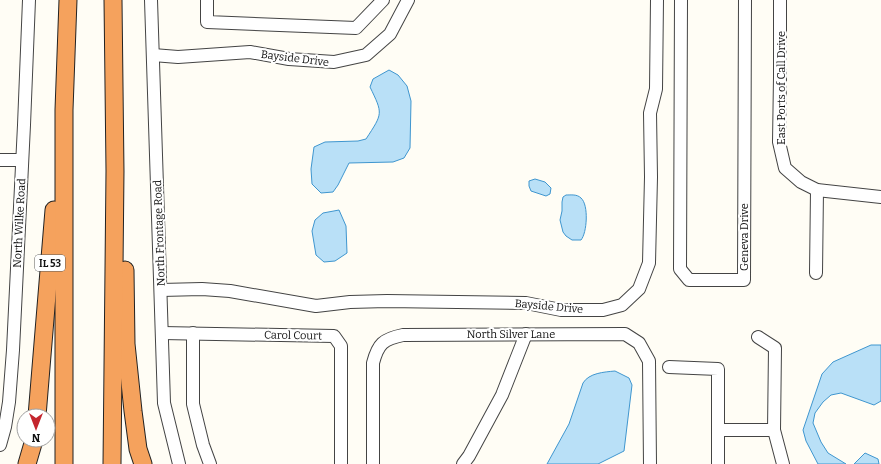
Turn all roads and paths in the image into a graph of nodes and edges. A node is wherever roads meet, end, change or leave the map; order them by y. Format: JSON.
{"nodes":[{"id":1,"x":29,"y":0,"type":"edge"},
{"id":2,"x":68,"y":0,"type":"edge"},
{"id":3,"x":113,"y":0,"type":"edge"},
{"id":4,"x":151,"y":0,"type":"edge"},
{"id":5,"x":207,"y":0,"type":"edge"},
{"id":6,"x":383,"y":0,"type":"edge"},
{"id":7,"x":408,"y":0,"type":"edge"},
{"id":8,"x":657,"y":0,"type":"edge"},
{"id":9,"x":681,"y":0,"type":"edge"},
{"id":10,"x":745,"y":0,"type":"edge"},
{"id":11,"x":780,"y":0,"type":"edge"},
{"id":12,"x":153,"y":55,"type":"junction"},
{"id":13,"x":64,"y":110,"type":"junction"},
{"id":14,"x":0,"y":160,"type":"edge"},
{"id":15,"x":22,"y":160,"type":"junction"},
{"id":16,"x":115,"y":171,"type":"junction"},
{"id":17,"x":817,"y":190,"type":"junction"},
{"id":18,"x":881,"y":197,"type":"edge"},
{"id":19,"x":816,"y":273,"type":"dead end"},
{"id":20,"x":162,"y":290,"type":"junction"},
{"id":21,"x":162,"y":333,"type":"junction"},
{"id":22,"x":193,"y":333,"type":"junction"},
{"id":23,"x":526,"y":334,"type":"junction"},
{"id":24,"x":758,"y":337,"type":"dead end"},
{"id":25,"x":669,"y":367,"type":"dead end"},
{"id":26,"x":38,"y":408,"type":"edge"},
{"id":27,"x":718,"y":430,"type":"junction"},
{"id":28,"x":774,"y":430,"type":"junction"},
{"id":29,"x":0,"y":445,"type":"edge"},
{"id":30,"x":32,"y":448,"type":"edge"},
{"id":31,"x":27,"y":464,"type":"edge"},
{"id":32,"x":64,"y":464,"type":"edge"},
{"id":33,"x":112,"y":464,"type":"edge"},
{"id":34,"x":143,"y":464,"type":"edge"},
{"id":35,"x":179,"y":464,"type":"edge"},
{"id":36,"x":210,"y":464,"type":"edge"},
{"id":37,"x":341,"y":464,"type":"edge"},
{"id":38,"x":373,"y":464,"type":"edge"},
{"id":39,"x":463,"y":464,"type":"edge"},
{"id":40,"x":650,"y":464,"type":"edge"},
{"id":41,"x":718,"y":464,"type":"edge"},
{"id":42,"x":783,"y":464,"type":"edge"}],
"edges":[{"from":1,"to":15,"type":"street","name":"North Wilke Road"},
{"from":2,"to":13,"type":"highway","number":"IL 53"},
{"from":3,"to":16,"type":"highway"},
{"from":4,"to":12,"type":"street","name":"North Frontage Road"},
{"from":5,"to":6,"type":"street"},
{"from":7,"to":12,"type":"street","name":"Bayside Drive"},
{"from":8,"to":20,"type":"street","name":"Bayside Drive"},
{"from":9,"to":10,"type":"street","name":"Geneva Drive"},
{"from":11,"to":17,"type":"street","name":"East Ports of Call Drive"},
{"from":12,"to":20,"type":"street","name":"North Frontage Road"},
{"from":13,"to":26,"type":"highway","number":"IL 53"},
{"from":13,"to":32,"type":"highway"},
{"from":14,"to":15,"type":"street"},
{"from":15,"to":29,"type":"street","name":"North Wilke Road"},
{"from":16,"to":33,"type":"highway"},
{"from":16,"to":34,"type":"highway"},
{"from":17,"to":18,"type":"street","name":"East Ports of Call Drive"},
{"from":17,"to":19,"type":"street"},
{"from":20,"to":21,"type":"street","name":"North Frontage Road"},
{"from":21,"to":22,"type":"street","name":"Carol Court"},
{"from":21,"to":35,"type":"street","name":"North Frontage Road"},
{"from":22,"to":36,"type":"street"},
{"from":22,"to":37,"type":"street","name":"Carol Court"},
{"from":23,"to":38,"type":"street","name":"North Silver Lane"},
{"from":23,"to":39,"type":"street"},
{"from":23,"to":40,"type":"street","name":"North Silver Lane"},
{"from":24,"to":28,"type":"street"},
{"from":25,"to":27,"type":"street"},
{"from":27,"to":28,"type":"street"},
{"from":27,"to":41,"type":"street"},
{"from":28,"to":42,"type":"street"},
{"from":30,"to":31,"type":"highway"}]}
